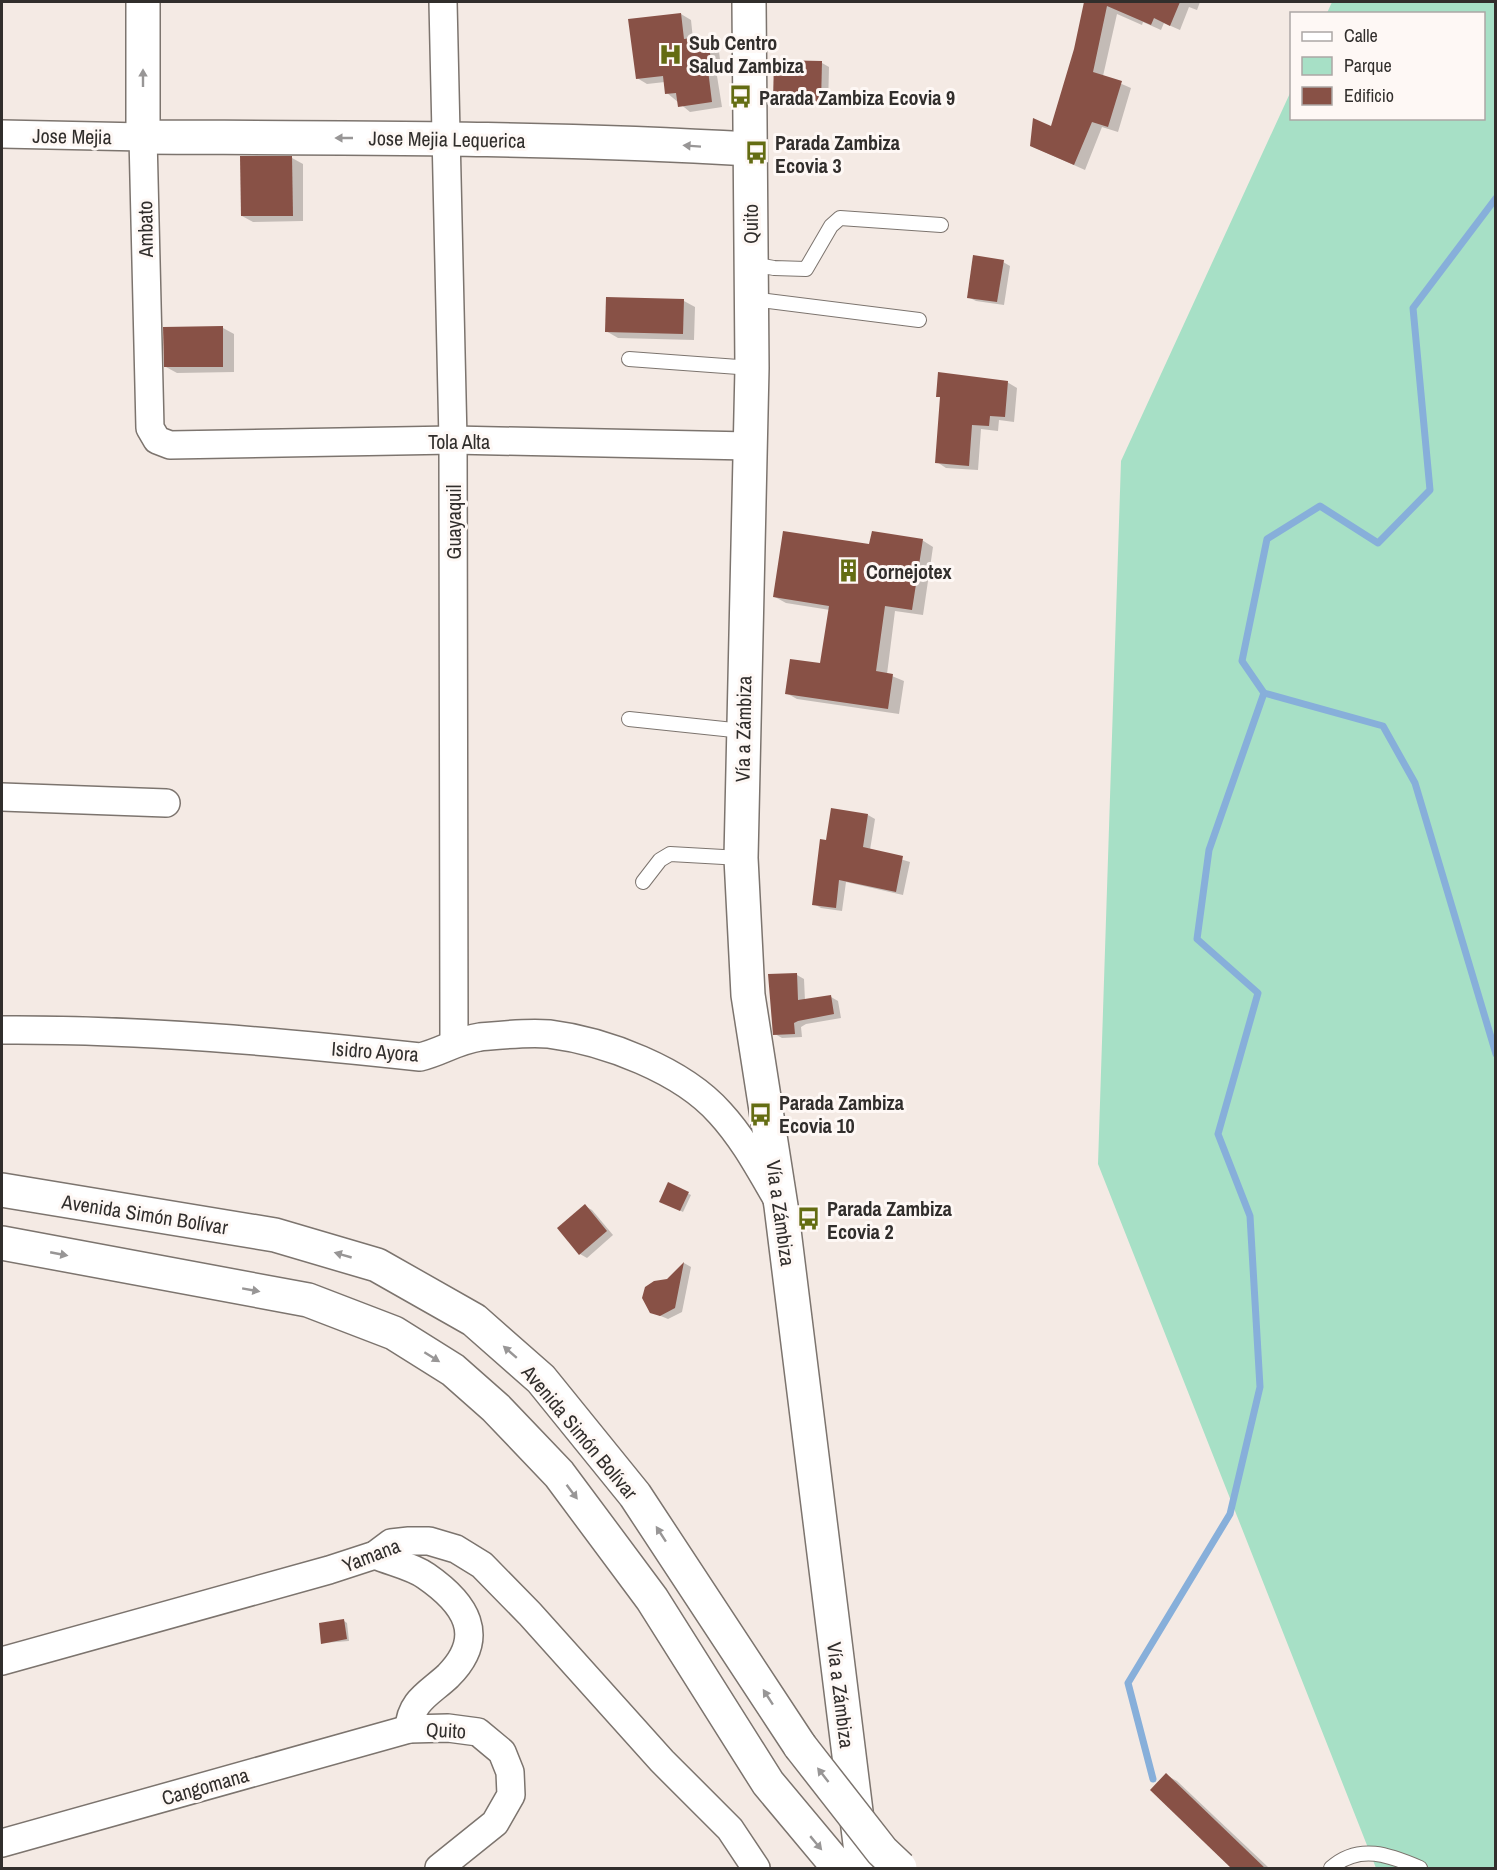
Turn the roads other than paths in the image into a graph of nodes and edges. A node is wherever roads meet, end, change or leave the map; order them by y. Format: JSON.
{"nodes":[{"id":1,"x":143,"y":2,"type":"edge"},
{"id":2,"x":442,"y":2,"type":"edge"},
{"id":3,"x":749,"y":2,"type":"edge"},
{"id":4,"x":2,"y":134,"type":"edge"},
{"id":5,"x":144,"y":137,"type":"junction"},
{"id":6,"x":445,"y":138,"type":"junction"},
{"id":7,"x":750,"y":149,"type":"junction"},
{"id":8,"x":941,"y":225,"type":"dead end"},
{"id":9,"x":750,"y":263,"type":"junction"},
{"id":10,"x":749,"y":298,"type":"junction"},
{"id":11,"x":919,"y":320,"type":"dead end"},
{"id":12,"x":629,"y":359,"type":"dead end"},
{"id":13,"x":752,"y":368,"type":"junction"},
{"id":14,"x":453,"y":440,"type":"junction"},
{"id":15,"x":170,"y":445,"type":"joint"},
{"id":16,"x":749,"y":446,"type":"junction"},
{"id":17,"x":629,"y":719,"type":"dead end"},
{"id":18,"x":743,"y":731,"type":"junction"},
{"id":19,"x":2,"y":797,"type":"edge"},
{"id":20,"x":166,"y":802,"type":"dead end"},
{"id":21,"x":741,"y":858,"type":"junction"},
{"id":22,"x":643,"y":882,"type":"dead end"},
{"id":23,"x":2,"y":1030,"type":"edge"},
{"id":24,"x":454,"y":1042,"type":"junction"},
{"id":25,"x":2,"y":1190,"type":"edge"},
{"id":26,"x":781,"y":1206,"type":"junction"},
{"id":27,"x":2,"y":1243,"type":"edge"},
{"id":28,"x":375,"y":1555,"type":"junction"},
{"id":29,"x":2,"y":1661,"type":"edge"},
{"id":30,"x":409,"y":1729,"type":"junction"},
{"id":31,"x":2,"y":1843,"type":"edge"},
{"id":32,"x":439,"y":1869,"type":"edge"},
{"id":33,"x":756,"y":1869,"type":"edge"},
{"id":34,"x":839,"y":1869,"type":"edge"},
{"id":35,"x":863,"y":1869,"type":"edge"},
{"id":36,"x":900,"y":1869,"type":"edge"},
{"id":37,"x":1331,"y":1869,"type":"edge"},
{"id":38,"x":1420,"y":1869,"type":"edge"}],
"edges":[{"from":5,"to":1,"type":"main road","name":"Ambato","one_way":true},
{"from":2,"to":6,"type":"street","name":"Guayaquil"},
{"from":3,"to":7,"type":"main road","name":"Quito"},
{"from":4,"to":5,"type":"street","name":"Jose Mejia"},
{"from":6,"to":5,"type":"main road","name":"Jose Mejia Lequerica","one_way":true},
{"from":5,"to":15,"type":"street","name":"Ambato"},
{"from":7,"to":6,"type":"main road","name":"Jose Mejia Lequerica","one_way":true},
{"from":6,"to":14,"type":"street","name":"Guayaquil"},
{"from":7,"to":9,"type":"main road","name":"Quito"},
{"from":8,"to":9,"type":"lane"},
{"from":9,"to":10,"type":"main road","name":"Quito"},
{"from":10,"to":11,"type":"lane"},
{"from":10,"to":13,"type":"main road","name":"Quito"},
{"from":12,"to":13,"type":"lane"},
{"from":13,"to":16,"type":"main road","name":"Quito"},
{"from":14,"to":15,"type":"street","name":"Tola Alta"},
{"from":14,"to":16,"type":"street","name":"Tola Alta"},
{"from":14,"to":24,"type":"street","name":"Guayaquil"},
{"from":16,"to":18,"type":"main road","name":"Vía a Zámbiza"},
{"from":17,"to":18,"type":"lane"},
{"from":18,"to":21,"type":"main road","name":"Vía a Zámbiza"},
{"from":19,"to":20,"type":"street"},
{"from":21,"to":22,"type":"lane"},
{"from":21,"to":26,"type":"main road","name":"Vía a Zámbiza"},
{"from":23,"to":24,"type":"street","name":"Isidro Ayora"},
{"from":24,"to":26,"type":"street","name":"Isidro Ayora"},
{"from":36,"to":25,"type":"main road","name":"Avenida Simón Bolívar","one_way":true,"bridge":true},
{"from":26,"to":35,"type":"main road","name":"Vía a Zámbiza"},
{"from":27,"to":34,"type":"main road","one_way":true},
{"from":28,"to":29,"type":"street","name":"Yamana"},
{"from":28,"to":30,"type":"street","name":"Quito"},
{"from":28,"to":33,"type":"street","name":"Yamana"},
{"from":30,"to":31,"type":"street","name":"Cangomana"},
{"from":30,"to":32,"type":"street","name":"Quito"},
{"from":37,"to":38,"type":"lane"}]}
